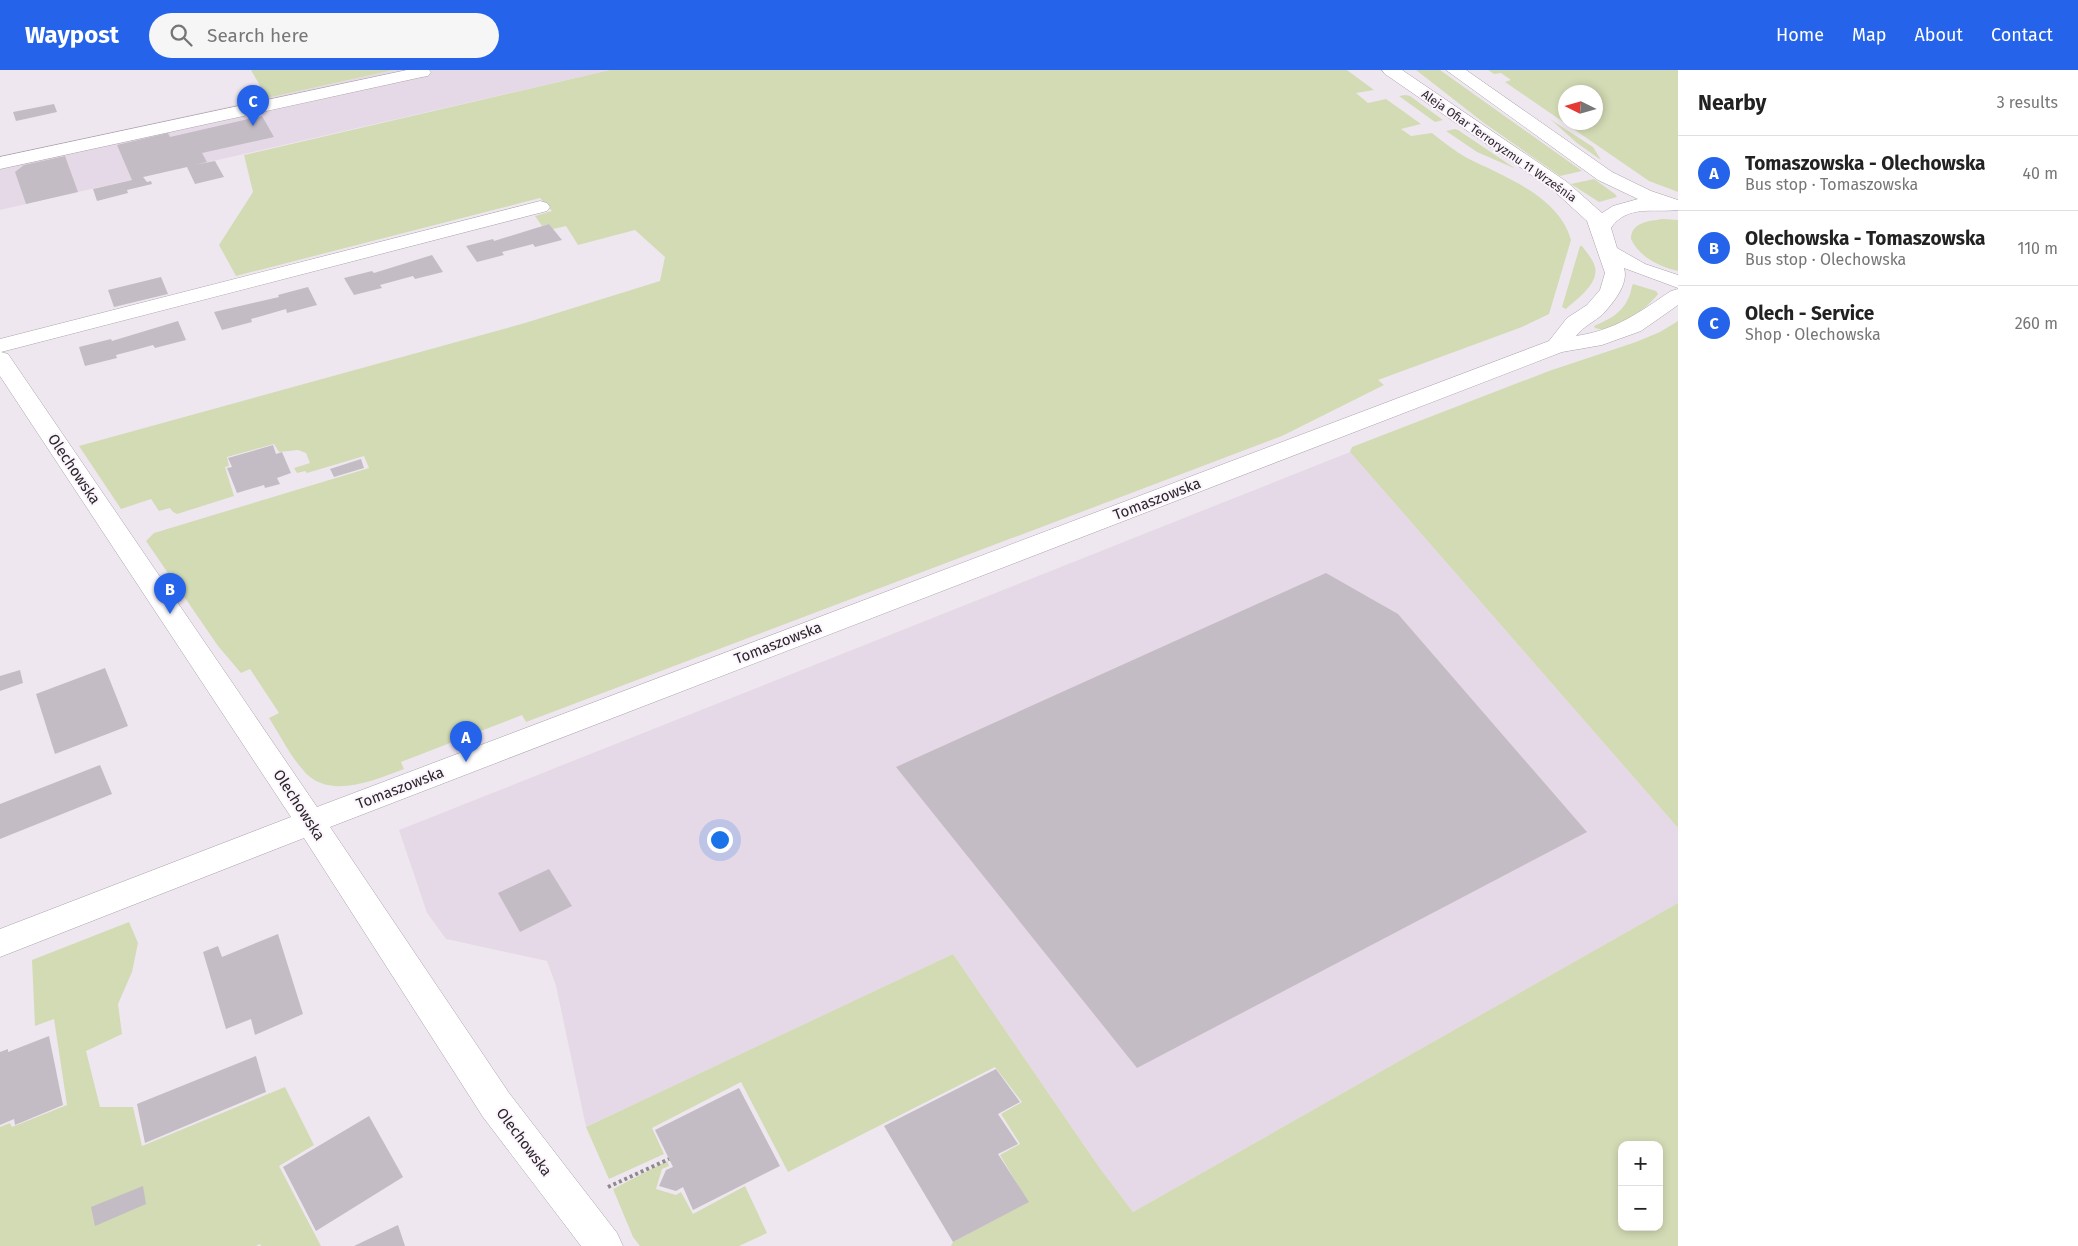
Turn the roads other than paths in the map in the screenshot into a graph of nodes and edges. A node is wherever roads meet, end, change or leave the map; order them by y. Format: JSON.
{"nodes":[{"id":1,"x":1391,"y":70,"type":"edge"},
{"id":2,"x":1454,"y":70,"type":"edge"},
{"id":3,"x":422,"y":72,"type":"dead end"},
{"id":4,"x":0,"y":163,"type":"edge"},
{"id":5,"x":1676,"y":206,"type":"edge"},
{"id":6,"x":540,"y":207,"type":"dead end"},
{"id":7,"x":1601,"y":228,"type":"junction"},
{"id":8,"x":1608,"y":251,"type":"junction"},
{"id":9,"x":1678,"y":282,"type":"edge"},
{"id":10,"x":1678,"y":295,"type":"edge"},
{"id":11,"x":0,"y":346,"type":"edge"},
{"id":12,"x":1557,"y":346,"type":"junction"},
{"id":13,"x":0,"y":359,"type":"edge"},
{"id":14,"x":311,"y":823,"type":"junction"},
{"id":15,"x":0,"y":943,"type":"edge"},
{"id":16,"x":604,"y":1246,"type":"edge"}],
"edges":[{"from":1,"to":7,"type":"street","name":"Aleja Ofiar Terroryzmu 11 Września"},
{"from":2,"to":5,"type":"street"},
{"from":3,"to":4,"type":"street"},
{"from":5,"to":7,"type":"street"},
{"from":6,"to":11,"type":"street"},
{"from":7,"to":8,"type":"street","name":"Aleja Ofiar Terroryzmu 11 Września"},
{"from":8,"to":9,"type":"street"},
{"from":8,"to":12,"type":"street"},
{"from":10,"to":12,"type":"street","name":"Tomaszowska"},
{"from":12,"to":14,"type":"street","name":"Tomaszowska"},
{"from":13,"to":14,"type":"street","name":"Olechowska"},
{"from":14,"to":15,"type":"street","name":"Tomaszowska"},
{"from":14,"to":16,"type":"street","name":"Olechowska"}]}
